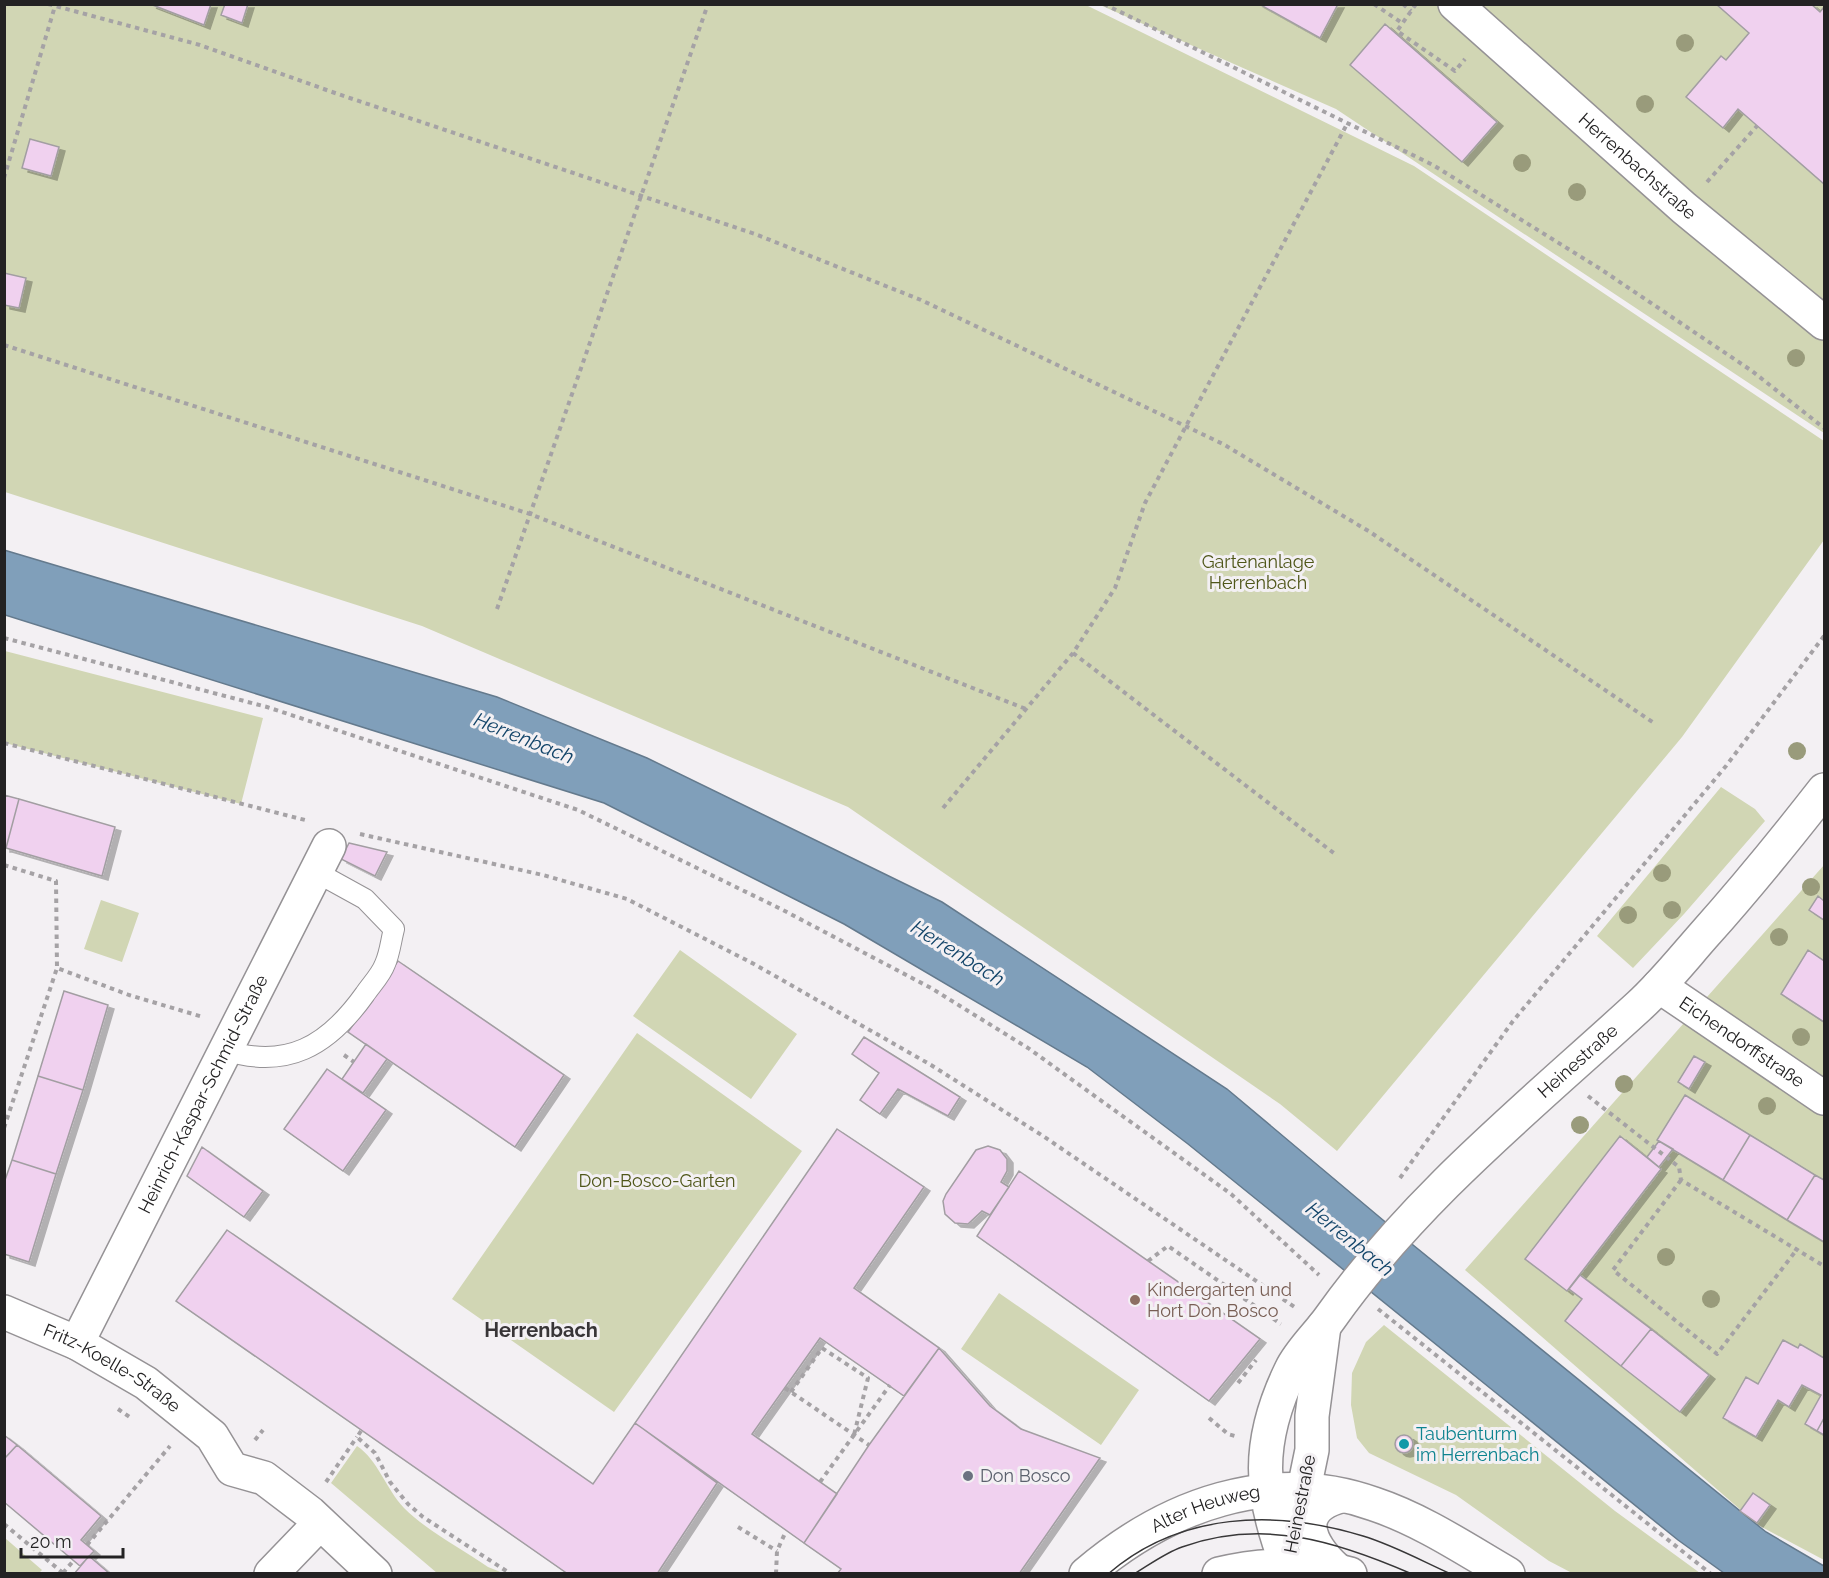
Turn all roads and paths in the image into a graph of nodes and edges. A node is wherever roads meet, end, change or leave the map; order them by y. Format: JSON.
{"nodes":[{"id":1,"x":48,"y":4,"type":"edge"},
{"id":2,"x":708,"y":4,"type":"edge"},
{"id":3,"x":1104,"y":4,"type":"edge"},
{"id":4,"x":1374,"y":4,"type":"edge"},
{"id":5,"x":1403,"y":4,"type":"edge"},
{"id":6,"x":1416,"y":4,"type":"edge"},
{"id":7,"x":1455,"y":4,"type":"edge"},
{"id":8,"x":55,"y":5,"type":"edge"},
{"id":9,"x":1411,"y":11,"type":"junction"},
{"id":10,"x":1402,"y":24,"type":"junction"},
{"id":11,"x":1486,"y":32,"type":"junction"},
{"id":12,"x":1347,"y":124,"type":"junction"},
{"id":13,"x":1757,"y":126,"type":"dead end"},
{"id":14,"x":4,"y":178,"type":"edge"},
{"id":15,"x":641,"y":196,"type":"junction"},
{"id":16,"x":1684,"y":207,"type":"junction"},
{"id":17,"x":1824,"y":323,"type":"edge"},
{"id":18,"x":4,"y":345,"type":"edge"},
{"id":19,"x":1185,"y":425,"type":"junction"},
{"id":20,"x":1824,"y":428,"type":"edge"},
{"id":21,"x":530,"y":514,"type":"junction"},
{"id":22,"x":497,"y":609,"type":"dead end"},
{"id":23,"x":1824,"y":636,"type":"edge"},
{"id":24,"x":4,"y":638,"type":"edge"},
{"id":25,"x":1073,"y":653,"type":"junction"},
{"id":26,"x":1026,"y":709,"type":"junction"},
{"id":27,"x":1654,"y":723,"type":"dead end"},
{"id":28,"x":4,"y":743,"type":"edge"},
{"id":29,"x":1824,"y":790,"type":"edge"},
{"id":30,"x":943,"y":808,"type":"dead end"},
{"id":31,"x":329,"y":843,"type":"junction"},
{"id":32,"x":1335,"y":854,"type":"dead end"},
{"id":33,"x":4,"y":865,"type":"edge"},
{"id":34,"x":57,"y":968,"type":"junction"},
{"id":35,"x":1659,"y":986,"type":"junction"},
{"id":36,"x":230,"y":1038,"type":"junction"},
{"id":37,"x":1563,"y":1074,"type":"junction"},
{"id":38,"x":1824,"y":1098,"type":"edge"},
{"id":39,"x":4,"y":1128,"type":"edge"},
{"id":40,"x":1681,"y":1180,"type":"junction"},
{"id":41,"x":1396,"y":1184,"type":"dead end"},
{"id":42,"x":1798,"y":1248,"type":"junction"},
{"id":43,"x":1148,"y":1261,"type":"dead end"},
{"id":44,"x":1824,"y":1266,"type":"edge"},
{"id":45,"x":1322,"y":1276,"type":"dead end"},
{"id":46,"x":1296,"y":1308,"type":"dead end"},
{"id":47,"x":1377,"y":1309,"type":"dead end"},
{"id":48,"x":4,"y":1312,"type":"edge"},
{"id":49,"x":1282,"y":1325,"type":"dead end"},
{"id":50,"x":1324,"y":1326,"type":"junction"},
{"id":51,"x":77,"y":1343,"type":"junction"},
{"id":52,"x":890,"y":1385,"type":"dead end"},
{"id":53,"x":785,"y":1388,"type":"dead end"},
{"id":54,"x":791,"y":1392,"type":"junction"},
{"id":55,"x":115,"y":1407,"type":"dead end"},
{"id":56,"x":134,"y":1420,"type":"dead end"},
{"id":57,"x":361,"y":1431,"type":"dead end"},
{"id":58,"x":854,"y":1435,"type":"junction"},
{"id":59,"x":357,"y":1437,"type":"junction"},
{"id":60,"x":161,"y":1439,"type":"dead end"},
{"id":61,"x":171,"y":1445,"type":"junction"},
{"id":62,"x":869,"y":1445,"type":"dead end"},
{"id":63,"x":178,"y":1452,"type":"dead end"},
{"id":64,"x":327,"y":1479,"type":"dead end"},
{"id":65,"x":820,"y":1482,"type":"dead end"},
{"id":66,"x":1303,"y":1490,"type":"junction"},
{"id":67,"x":1265,"y":1491,"type":"junction"},
{"id":68,"x":1341,"y":1496,"type":"junction"},
{"id":69,"x":320,"y":1523,"type":"junction"},
{"id":70,"x":4,"y":1524,"type":"edge"},
{"id":71,"x":738,"y":1527,"type":"dead end"},
{"id":72,"x":786,"y":1531,"type":"dead end"},
{"id":73,"x":87,"y":1545,"type":"dead end"},
{"id":74,"x":777,"y":1551,"type":"junction"},
{"id":75,"x":74,"y":1560,"type":"dead end"},
{"id":76,"x":1288,"y":1567,"type":"junction"},
{"id":77,"x":1343,"y":1571,"type":"edge"},
{"id":78,"x":63,"y":1573,"type":"edge"},
{"id":79,"x":271,"y":1574,"type":"edge"},
{"id":80,"x":375,"y":1574,"type":"edge"},
{"id":81,"x":511,"y":1574,"type":"edge"},
{"id":82,"x":776,"y":1574,"type":"edge"},
{"id":83,"x":1086,"y":1574,"type":"edge"},
{"id":84,"x":1220,"y":1574,"type":"edge"},
{"id":85,"x":1508,"y":1574,"type":"edge"},
{"id":86,"x":1711,"y":1574,"type":"edge"}],
"edges":[{"from":1,"to":8,"type":"path"},
{"from":2,"to":15,"type":"path"},
{"from":3,"to":12,"type":"path"},
{"from":4,"to":10,"type":"path"},
{"from":5,"to":9,"type":"path"},
{"from":6,"to":9,"type":"path"},
{"from":7,"to":11,"type":"street","name":"Herrenbachstraße"},
{"from":8,"to":14,"type":"path"},
{"from":8,"to":15,"type":"path"},
{"from":9,"to":10,"type":"path"},
{"from":10,"to":11,"type":"path"},
{"from":11,"to":16,"type":"street","name":"Herrenbachstraße"},
{"from":12,"to":19,"type":"path"},
{"from":12,"to":20,"type":"path"},
{"from":13,"to":16,"type":"path"},
{"from":15,"to":19,"type":"path"},
{"from":15,"to":21,"type":"path"},
{"from":16,"to":17,"type":"street","name":"Herrenbachstraße"},
{"from":18,"to":21,"type":"path"},
{"from":19,"to":25,"type":"path"},
{"from":19,"to":27,"type":"path"},
{"from":21,"to":22,"type":"path"},
{"from":21,"to":26,"type":"path"},
{"from":23,"to":41,"type":"path"},
{"from":24,"to":45,"type":"path"},
{"from":25,"to":26,"type":"path"},
{"from":25,"to":32,"type":"path"},
{"from":26,"to":30,"type":"path"},
{"from":28,"to":31,"type":"path"},
{"from":29,"to":35,"type":"street","name":"Heinestraße"},
{"from":31,"to":36,"type":"street","name":"Heinrich-Kaspar-Schmid-Straße"},
{"from":31,"to":36,"type":"lane"},
{"from":31,"to":46,"type":"path"},
{"from":33,"to":34,"type":"path"},
{"from":34,"to":36,"type":"path"},
{"from":34,"to":39,"type":"path"},
{"from":35,"to":37,"type":"street","name":"Heinestraße"},
{"from":35,"to":38,"type":"street","name":"Eichendorffstraße"},
{"from":36,"to":51,"type":"street","name":"Heinrich-Kaspar-Schmid-Straße"},
{"from":37,"to":40,"type":"path"},
{"from":37,"to":50,"type":"street","name":"Heinestraße"},
{"from":40,"to":42,"type":"path"},
{"from":40,"to":42,"type":"path"},
{"from":42,"to":44,"type":"path"},
{"from":43,"to":49,"type":"path"},
{"from":47,"to":86,"type":"path"},
{"from":48,"to":51,"type":"street","name":"Fritz-Koelle-Straße"},
{"from":50,"to":66,"type":"street","name":"Heinestraße"},
{"from":50,"to":67,"type":"street","name":"Heinestraße"},
{"from":51,"to":69,"type":"street","name":"Fritz-Koelle-Straße"},
{"from":52,"to":58,"type":"path"},
{"from":53,"to":54,"type":"path"},
{"from":54,"to":58,"type":"path"},
{"from":54,"to":58,"type":"path"},
{"from":55,"to":56,"type":"path"},
{"from":57,"to":59,"type":"path"},
{"from":58,"to":62,"type":"path"},
{"from":58,"to":65,"type":"path"},
{"from":59,"to":64,"type":"path"},
{"from":59,"to":81,"type":"path"},
{"from":60,"to":61,"type":"path"},
{"from":61,"to":63,"type":"path"},
{"from":61,"to":73,"type":"path"},
{"from":66,"to":67,"type":"street","name":"Alter Heuweg"},
{"from":66,"to":68,"type":"street","name":"Alter Heuweg"},
{"from":66,"to":76,"type":"street","name":"Heinestraße"},
{"from":67,"to":76,"type":"street","name":"Heinestraße"},
{"from":67,"to":83,"type":"street","name":"Alter Heuweg"},
{"from":68,"to":77,"type":"street"},
{"from":68,"to":85,"type":"street","name":"Alter Heuweg"},
{"from":69,"to":79,"type":"street"},
{"from":69,"to":80,"type":"street","name":"Fritz-Koelle-Straße"},
{"from":70,"to":78,"type":"path"},
{"from":71,"to":74,"type":"path"},
{"from":72,"to":74,"type":"path"},
{"from":74,"to":82,"type":"path"},
{"from":75,"to":78,"type":"path"},
{"from":76,"to":77,"type":"street"},
{"from":76,"to":84,"type":"street"}]}
